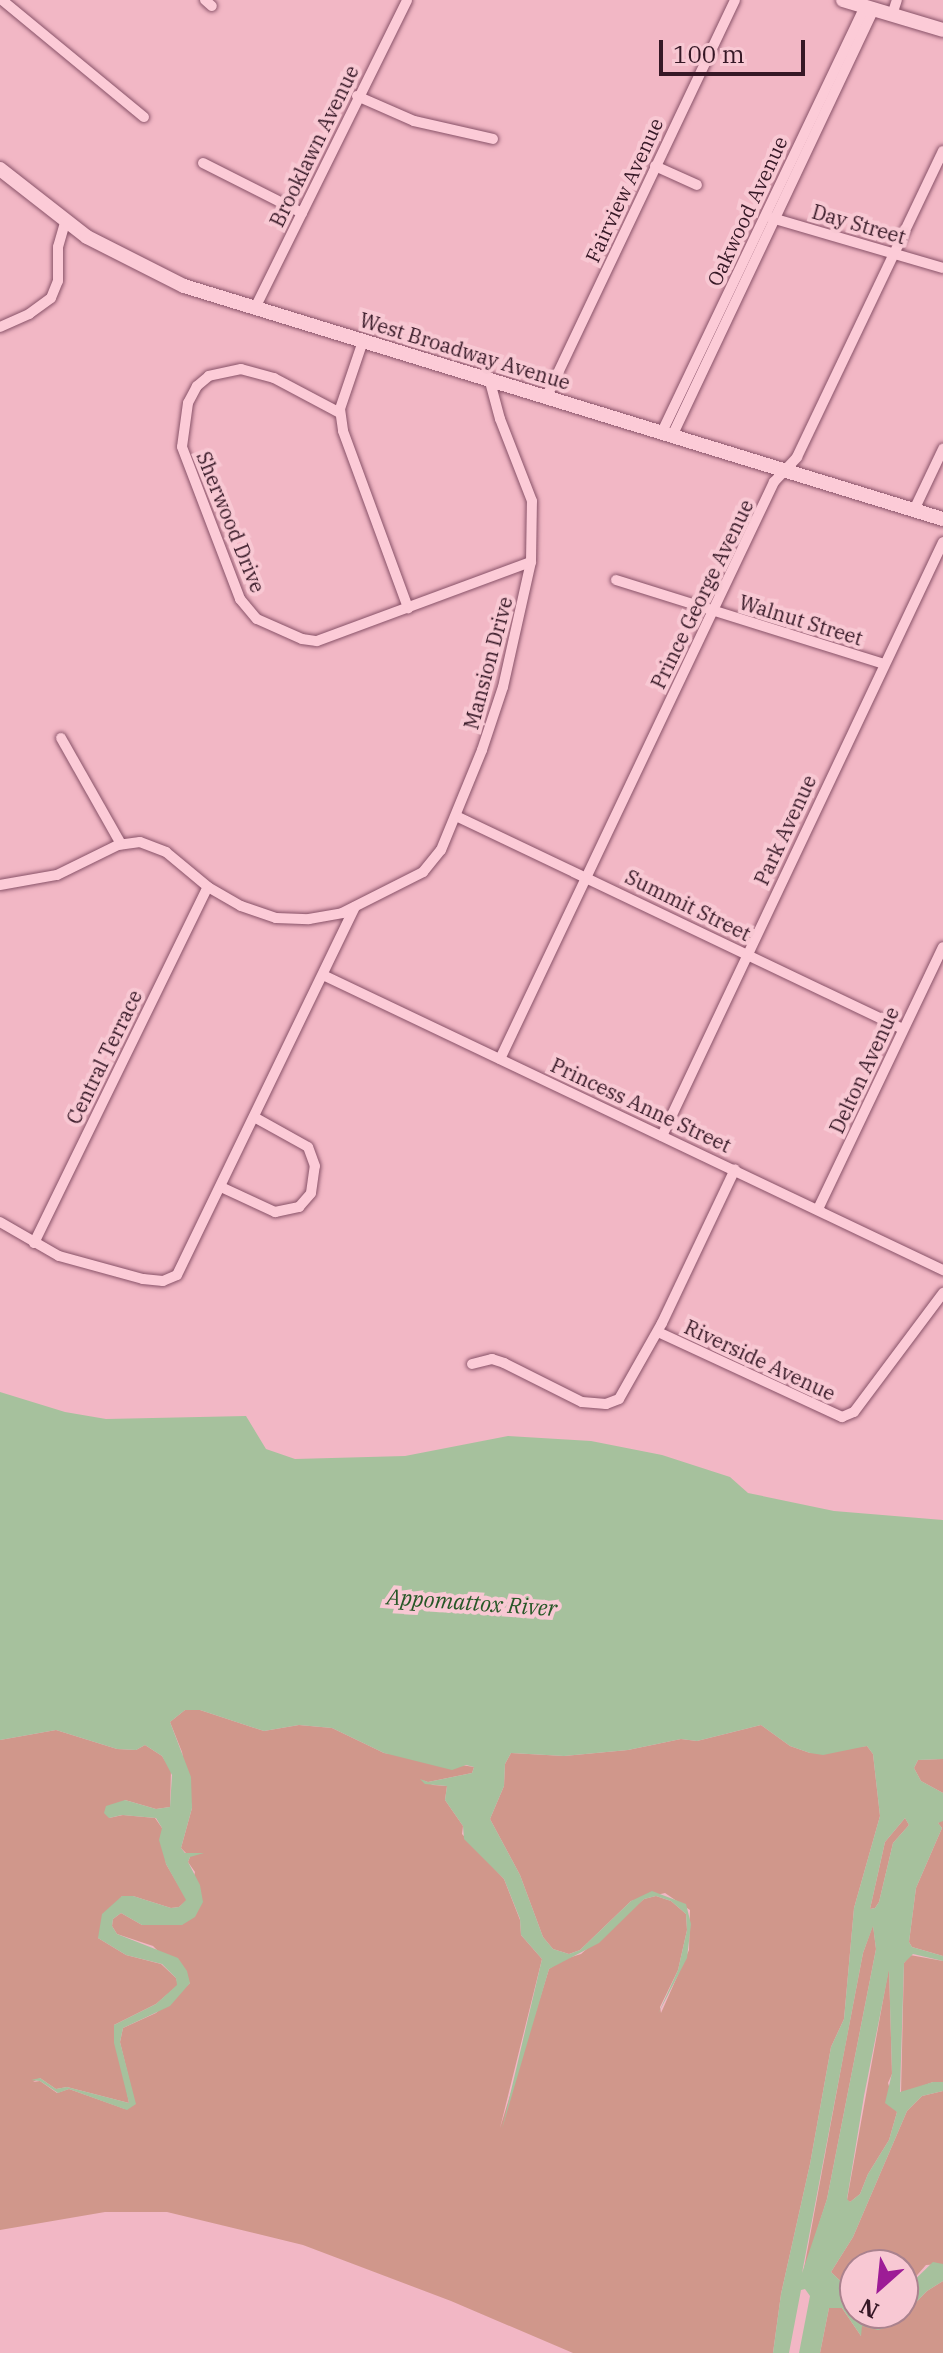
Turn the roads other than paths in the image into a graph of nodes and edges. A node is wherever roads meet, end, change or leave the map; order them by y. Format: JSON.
{"nodes":[{"id":1,"x":2,"y":0,"type":"edge"},
{"id":2,"x":407,"y":0,"type":"edge"},
{"id":3,"x":735,"y":0,"type":"edge"},
{"id":4,"x":843,"y":0,"type":"edge"},
{"id":5,"x":894,"y":7,"type":"edge"},
{"id":6,"x":870,"y":8,"type":"junction"},
{"id":7,"x":943,"y":30,"type":"edge"},
{"id":8,"x":357,"y":96,"type":"junction"},
{"id":9,"x":144,"y":117,"type":"dead end"},
{"id":10,"x":493,"y":139,"type":"dead end"},
{"id":11,"x":943,"y":151,"type":"edge"},
{"id":12,"x":203,"y":163,"type":"dead end"},
{"id":13,"x":655,"y":166,"type":"junction"},
{"id":14,"x":2,"y":173,"type":"edge"},
{"id":15,"x":697,"y":185,"type":"dead end"},
{"id":16,"x":302,"y":213,"type":"junction"},
{"id":17,"x":771,"y":217,"type":"junction"},
{"id":18,"x":65,"y":222,"type":"junction"},
{"id":19,"x":895,"y":253,"type":"junction"},
{"id":20,"x":943,"y":268,"type":"edge"},
{"id":21,"x":255,"y":308,"type":"junction"},
{"id":22,"x":0,"y":327,"type":"edge"},
{"id":23,"x":363,"y":341,"type":"junction"},
{"id":24,"x":489,"y":378,"type":"junction"},
{"id":25,"x":547,"y":396,"type":"junction"},
{"id":26,"x":340,"y":413,"type":"junction"},
{"id":27,"x":668,"y":433,"type":"junction"},
{"id":28,"x":943,"y":449,"type":"edge"},
{"id":29,"x":783,"y":469,"type":"junction"},
{"id":30,"x":914,"y":510,"type":"junction"},
{"id":31,"x":943,"y":519,"type":"edge"},
{"id":32,"x":943,"y":542,"type":"edge"},
{"id":33,"x":531,"y":562,"type":"junction"},
{"id":34,"x":616,"y":580,"type":"dead end"},
{"id":35,"x":408,"y":608,"type":"junction"},
{"id":36,"x":712,"y":610,"type":"junction"},
{"id":37,"x":884,"y":664,"type":"junction"},
{"id":38,"x":61,"y":738,"type":"dead end"},
{"id":39,"x":456,"y":816,"type":"junction"},
{"id":40,"x":121,"y":844,"type":"junction"},
{"id":41,"x":586,"y":876,"type":"junction"},
{"id":42,"x":0,"y":885,"type":"edge"},
{"id":43,"x":208,"y":887,"type":"junction"},
{"id":44,"x":355,"y":907,"type":"junction"},
{"id":45,"x":943,"y":947,"type":"edge"},
{"id":46,"x":747,"y":954,"type":"junction"},
{"id":47,"x":323,"y":975,"type":"junction"},
{"id":48,"x":903,"y":1029,"type":"junction"},
{"id":49,"x":500,"y":1059,"type":"junction"},
{"id":50,"x":254,"y":1117,"type":"junction"},
{"id":51,"x":662,"y":1136,"type":"junction"},
{"id":52,"x":735,"y":1169,"type":"junction"},
{"id":53,"x":221,"y":1187,"type":"junction"},
{"id":54,"x":818,"y":1209,"type":"junction"},
{"id":55,"x":0,"y":1222,"type":"edge"},
{"id":56,"x":34,"y":1243,"type":"junction"},
{"id":57,"x":943,"y":1270,"type":"edge"},
{"id":58,"x":943,"y":1293,"type":"edge"},
{"id":59,"x":658,"y":1332,"type":"junction"},
{"id":60,"x":472,"y":1364,"type":"dead end"}],
"edges":[{"from":1,"to":9,"type":"street"},
{"from":2,"to":8,"type":"street","name":"Brooklawn Avenue"},
{"from":3,"to":13,"type":"street","name":"Fairview Avenue"},
{"from":4,"to":6,"type":"main road"},
{"from":5,"to":6,"type":"main road"},
{"from":5,"to":7,"type":"main road"},
{"from":6,"to":17,"type":"street","name":"Oakwood Avenue"},
{"from":8,"to":10,"type":"street"},
{"from":8,"to":16,"type":"street","name":"Brooklawn Avenue"},
{"from":11,"to":19,"type":"street","name":"Prince George Avenue"},
{"from":12,"to":16,"type":"street"},
{"from":13,"to":15,"type":"street"},
{"from":13,"to":25,"type":"street","name":"Fairview Avenue"},
{"from":14,"to":18,"type":"main road","name":"West Broadway Avenue"},
{"from":16,"to":21,"type":"street","name":"Brooklawn Avenue"},
{"from":17,"to":19,"type":"street","name":"Day Street"},
{"from":17,"to":27,"type":"street","name":"Oakwood Avenue"},
{"from":18,"to":21,"type":"main road","name":"West Broadway Avenue"},
{"from":18,"to":22,"type":"street"},
{"from":19,"to":20,"type":"street","name":"Day Street"},
{"from":19,"to":29,"type":"street","name":"Prince George Avenue"},
{"from":21,"to":23,"type":"main road","name":"West Broadway Avenue"},
{"from":23,"to":24,"type":"main road","name":"West Broadway Avenue"},
{"from":23,"to":26,"type":"street"},
{"from":24,"to":25,"type":"main road","name":"West Broadway Avenue"},
{"from":24,"to":33,"type":"street","name":"Mansion Drive"},
{"from":25,"to":27,"type":"main road","name":"West Broadway Avenue"},
{"from":26,"to":35,"type":"street"},
{"from":26,"to":35,"type":"street","name":"Sherwood Drive"},
{"from":27,"to":29,"type":"main road","name":"West Broadway Avenue"},
{"from":28,"to":30,"type":"street"},
{"from":29,"to":30,"type":"main road","name":"West Broadway Avenue"},
{"from":29,"to":36,"type":"street","name":"Prince George Avenue"},
{"from":30,"to":31,"type":"main road","name":"West Broadway Avenue"},
{"from":32,"to":37,"type":"street","name":"Park Avenue"},
{"from":33,"to":35,"type":"street","name":"Sherwood Drive"},
{"from":33,"to":39,"type":"street","name":"Mansion Drive"},
{"from":34,"to":36,"type":"street","name":"Walnut Street"},
{"from":36,"to":37,"type":"street","name":"Walnut Street"},
{"from":36,"to":41,"type":"street","name":"Prince George Avenue"},
{"from":37,"to":46,"type":"street","name":"Park Avenue"},
{"from":38,"to":40,"type":"street"},
{"from":39,"to":41,"type":"street","name":"Summit Street"},
{"from":39,"to":44,"type":"street","name":"Mansion Drive"},
{"from":40,"to":42,"type":"street"},
{"from":40,"to":43,"type":"street","name":"Mansion Drive"},
{"from":41,"to":46,"type":"street","name":"Summit Street"},
{"from":41,"to":49,"type":"street","name":"Prince George Avenue"},
{"from":43,"to":44,"type":"street","name":"Mansion Drive"},
{"from":43,"to":56,"type":"street","name":"Central Terrace"},
{"from":44,"to":47,"type":"street"},
{"from":45,"to":48,"type":"street","name":"Delton Avenue"},
{"from":46,"to":48,"type":"street","name":"Summit Street"},
{"from":46,"to":51,"type":"street","name":"Park Avenue"},
{"from":47,"to":49,"type":"street","name":"Princess Anne Street"},
{"from":47,"to":50,"type":"street"},
{"from":48,"to":54,"type":"street","name":"Delton Avenue"},
{"from":49,"to":51,"type":"street","name":"Princess Anne Street"},
{"from":50,"to":53,"type":"street"},
{"from":50,"to":53,"type":"street"},
{"from":51,"to":52,"type":"street","name":"Princess Anne Street"},
{"from":52,"to":54,"type":"street","name":"Princess Anne Street"},
{"from":52,"to":59,"type":"street"},
{"from":53,"to":56,"type":"street"},
{"from":54,"to":57,"type":"street","name":"Princess Anne Street"},
{"from":55,"to":56,"type":"street"},
{"from":58,"to":59,"type":"street","name":"Riverside Avenue"},
{"from":59,"to":60,"type":"street"}]}
